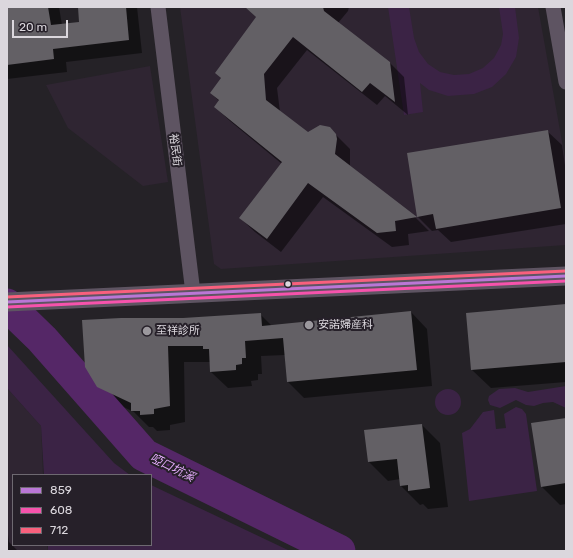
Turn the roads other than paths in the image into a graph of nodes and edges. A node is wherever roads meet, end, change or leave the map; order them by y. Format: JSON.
{"nodes":[{"id":1,"x":158,"y":7,"type":"edge"},
{"id":2,"x":554,"y":7,"type":"edge"},
{"id":3,"x":566,"y":82,"type":"edge"},
{"id":4,"x":566,"y":276,"type":"edge"},
{"id":5,"x":193,"y":292,"type":"junction"},
{"id":6,"x":7,"y":302,"type":"edge"}],
"edges":[{"from":1,"to":5,"type":"street","name":"裕民街"},
{"from":2,"to":3,"type":"street"},
{"from":4,"to":5,"type":"street"},
{"from":5,"to":6,"type":"street"}]}
